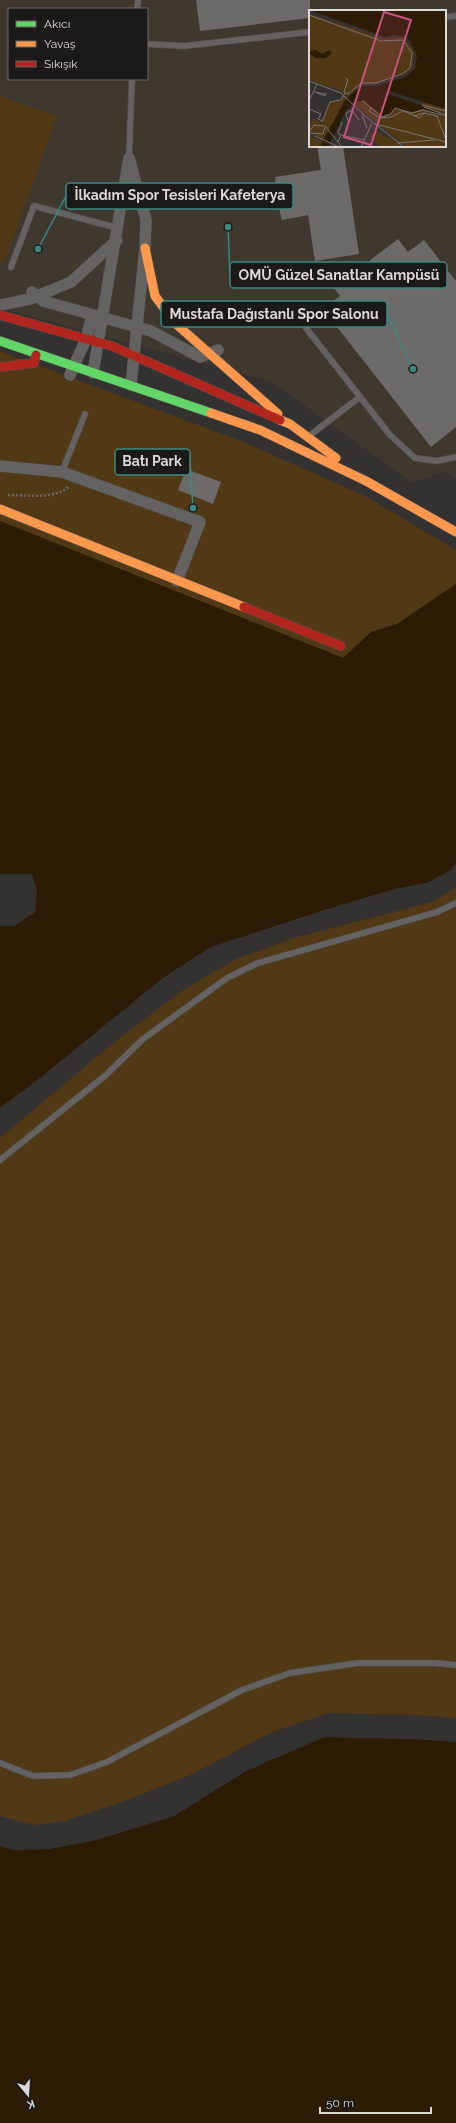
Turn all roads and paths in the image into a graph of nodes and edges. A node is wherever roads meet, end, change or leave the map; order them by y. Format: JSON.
{"nodes":[{"id":1,"x":456,"y":16,"type":"edge"},
{"id":2,"x":446,"y":17,"type":"edge"},
{"id":3,"x":309,"y":32,"type":"edge"},
{"id":4,"x":148,"y":44,"type":"edge"},
{"id":5,"x":132,"y":80,"type":"edge"},
{"id":6,"x":129,"y":158,"type":"junction"},
{"id":7,"x":118,"y":228,"type":"junction"},
{"id":8,"x":117,"y":240,"type":"junction"},
{"id":9,"x":145,"y":248,"type":"junction"},
{"id":10,"x":11,"y":267,"type":"dead end"},
{"id":11,"x":35,"y":294,"type":"junction"},
{"id":12,"x":0,"y":305,"type":"edge"},
{"id":13,"x":0,"y":315,"type":"edge"},
{"id":14,"x":92,"y":315,"type":"junction"},
{"id":15,"x":103,"y":318,"type":"junction"},
{"id":16,"x":138,"y":327,"type":"junction"},
{"id":17,"x":306,"y":328,"type":"dead end"},
{"id":18,"x":86,"y":339,"type":"junction"},
{"id":19,"x":0,"y":341,"type":"edge"},
{"id":20,"x":98,"y":342,"type":"junction"},
{"id":21,"x":214,"y":352,"type":"junction"},
{"id":22,"x":36,"y":355,"type":"junction"},
{"id":23,"x":135,"y":356,"type":"junction"},
{"id":24,"x":0,"y":367,"type":"edge"},
{"id":25,"x":71,"y":371,"type":"junction"},
{"id":26,"x":93,"y":373,"type":"junction"},
{"id":27,"x":131,"y":385,"type":"junction"},
{"id":28,"x":360,"y":397,"type":"junction"},
{"id":29,"x":85,"y":414,"type":"dead end"},
{"id":30,"x":290,"y":424,"type":"junction"},
{"id":31,"x":308,"y":437,"type":"junction"},
{"id":32,"x":456,"y":457,"type":"edge"},
{"id":33,"x":0,"y":466,"type":"edge"},
{"id":34,"x":62,"y":472,"type":"junction"},
{"id":35,"x":77,"y":477,"type":"junction"},
{"id":36,"x":366,"y":481,"type":"junction"},
{"id":37,"x":1,"y":495,"type":"edge"},
{"id":38,"x":0,"y":509,"type":"edge"},
{"id":39,"x":455,"y":532,"type":"edge"},
{"id":40,"x":177,"y":581,"type":"junction"},
{"id":41,"x":341,"y":646,"type":"dead end"},
{"id":42,"x":456,"y":903,"type":"edge"},
{"id":43,"x":0,"y":1160,"type":"edge"},
{"id":44,"x":456,"y":1665,"type":"edge"},
{"id":45,"x":0,"y":1763,"type":"edge"}],
"edges":[{"from":1,"to":2,"type":"lane"},
{"from":3,"to":4,"type":"lane"},
{"from":5,"to":6,"type":"lane"},
{"from":6,"to":7,"type":"street"},
{"from":6,"to":9,"type":"street"},
{"from":7,"to":8,"type":"street"},
{"from":7,"to":10,"type":"lane"},
{"from":8,"to":11,"type":"street"},
{"from":8,"to":15,"type":"street"},
{"from":9,"to":16,"type":"street"},
{"from":9,"to":21,"type":"main road"},
{"from":11,"to":12,"type":"street"},
{"from":11,"to":14,"type":"street"},
{"from":13,"to":18,"type":"main road"},
{"from":14,"to":15,"type":"street"},
{"from":14,"to":18,"type":"street"},
{"from":15,"to":16,"type":"street"},
{"from":15,"to":20,"type":"street"},
{"from":16,"to":21,"type":"street"},
{"from":16,"to":23,"type":"street"},
{"from":17,"to":28,"type":"lane"},
{"from":18,"to":20,"type":"main road"},
{"from":18,"to":25,"type":"street"},
{"from":19,"to":22,"type":"main road"},
{"from":20,"to":23,"type":"main road"},
{"from":20,"to":26,"type":"street"},
{"from":21,"to":30,"type":"main road"},
{"from":22,"to":24,"type":"main road"},
{"from":22,"to":25,"type":"main road"},
{"from":23,"to":27,"type":"street"},
{"from":23,"to":30,"type":"main road"},
{"from":25,"to":26,"type":"main road"},
{"from":26,"to":27,"type":"main road"},
{"from":27,"to":36,"type":"main road"},
{"from":28,"to":31,"type":"lane"},
{"from":28,"to":32,"type":"lane"},
{"from":29,"to":34,"type":"lane"},
{"from":30,"to":31,"type":"main road"},
{"from":31,"to":36,"type":"main road"},
{"from":33,"to":34,"type":"street"},
{"from":34,"to":35,"type":"street"},
{"from":35,"to":37,"type":"path"},
{"from":35,"to":40,"type":"street"},
{"from":36,"to":39,"type":"main road"},
{"from":38,"to":40,"type":"main road"},
{"from":40,"to":41,"type":"main road"},
{"from":42,"to":43,"type":"lane"},
{"from":44,"to":45,"type":"lane"}]}
